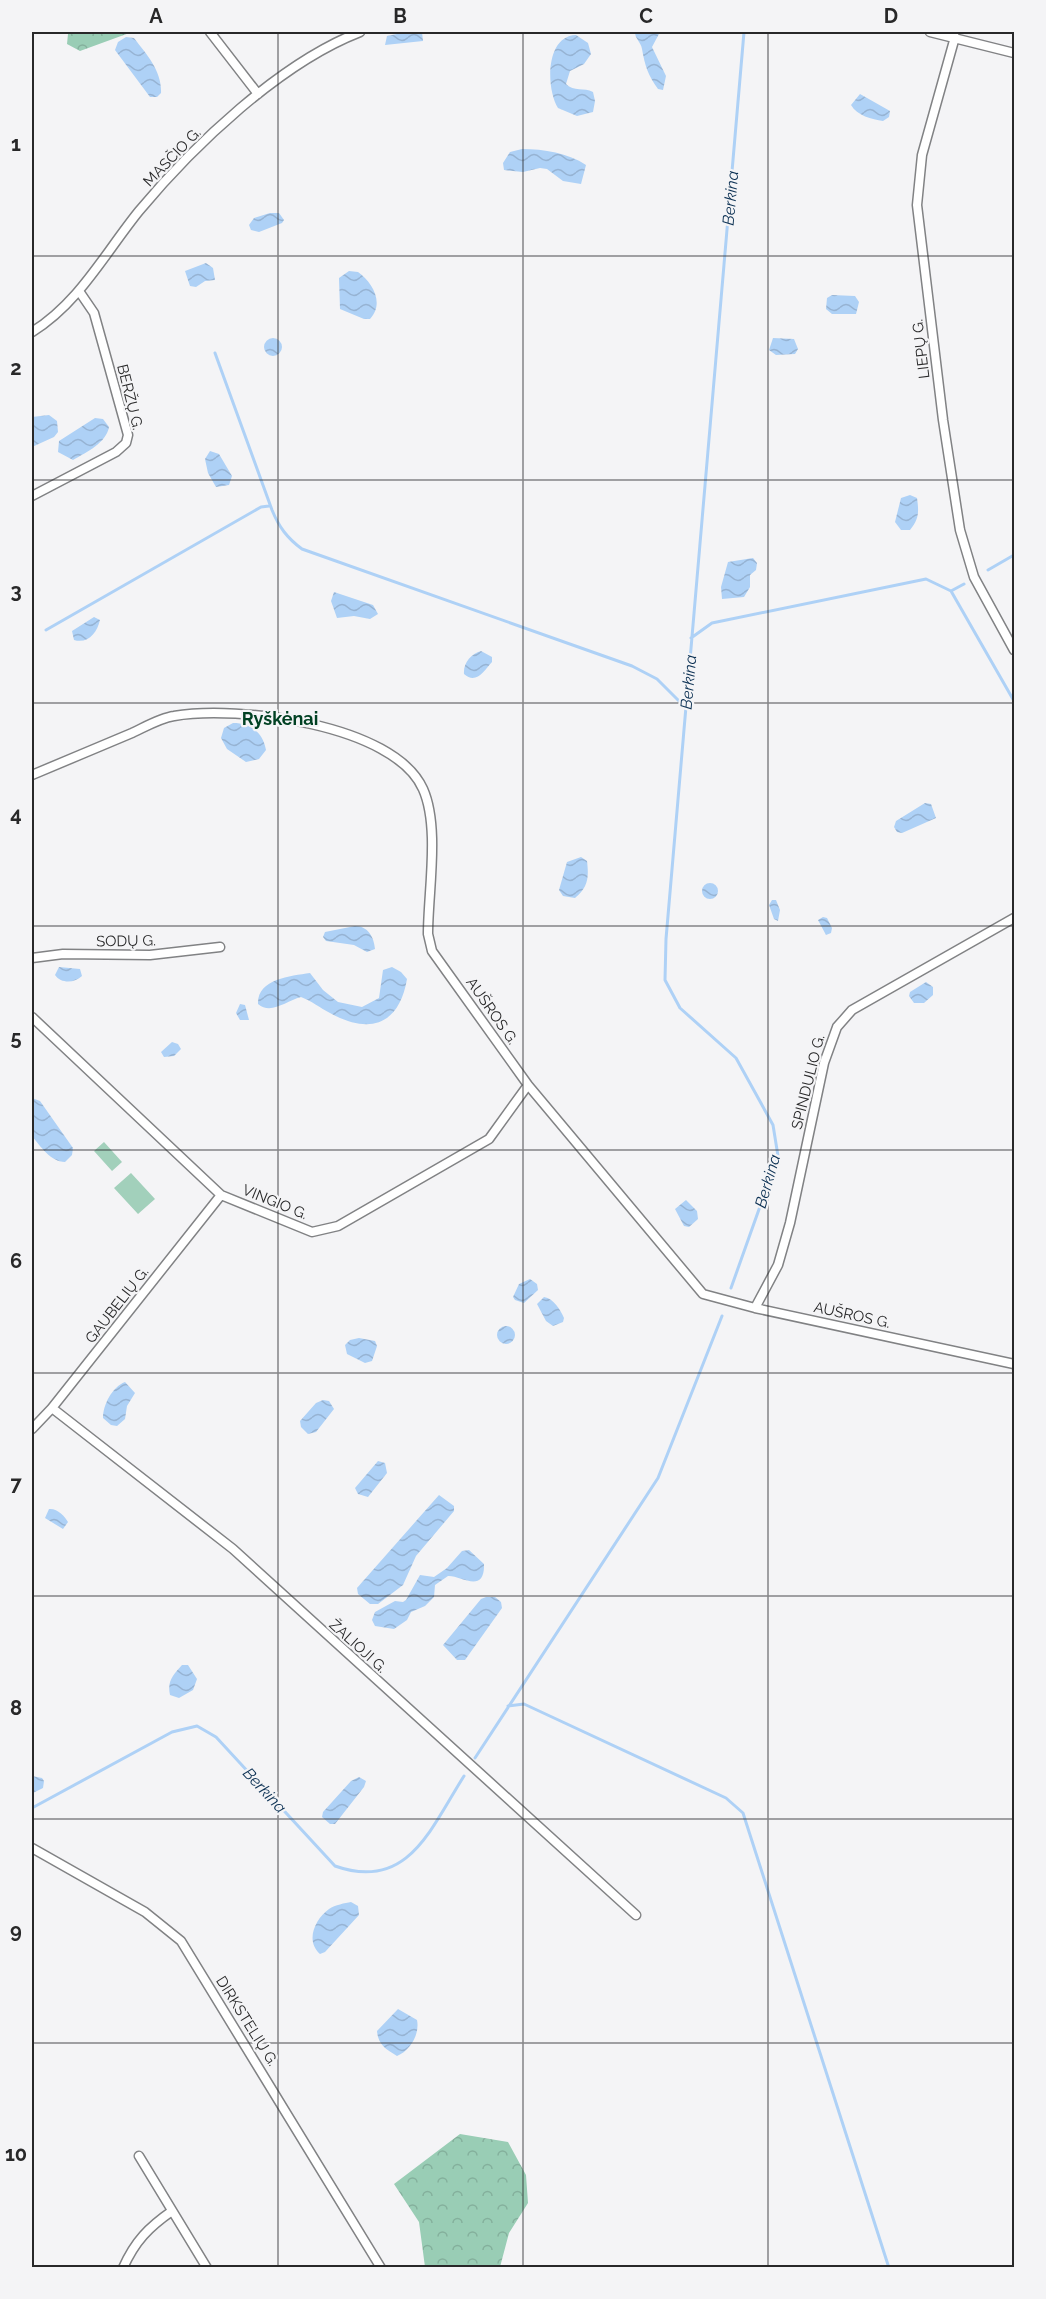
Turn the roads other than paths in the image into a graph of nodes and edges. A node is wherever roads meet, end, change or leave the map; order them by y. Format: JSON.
{"nodes":[{"id":1,"x":210,"y":32,"type":"edge"},
{"id":2,"x":360,"y":32,"type":"edge"},
{"id":3,"x":930,"y":32,"type":"edge"},
{"id":4,"x":955,"y":37,"type":"junction"},
{"id":5,"x":1014,"y":53,"type":"edge"},
{"id":6,"x":258,"y":94,"type":"junction"},
{"id":7,"x":78,"y":291,"type":"junction"},
{"id":8,"x":32,"y":332,"type":"edge"},
{"id":9,"x":32,"y":496,"type":"edge"},
{"id":10,"x":1014,"y":650,"type":"edge"},
{"id":11,"x":32,"y":775,"type":"edge"},
{"id":12,"x":1014,"y":918,"type":"edge"},
{"id":13,"x":220,"y":947,"type":"dead end"},
{"id":14,"x":32,"y":958,"type":"edge"},
{"id":15,"x":32,"y":1017,"type":"edge"},
{"id":16,"x":528,"y":1086,"type":"junction"},
{"id":17,"x":221,"y":1195,"type":"junction"},
{"id":18,"x":755,"y":1308,"type":"junction"},
{"id":19,"x":1014,"y":1364,"type":"edge"},
{"id":20,"x":52,"y":1407,"type":"junction"},
{"id":21,"x":32,"y":1429,"type":"edge"},
{"id":22,"x":32,"y":1848,"type":"edge"},
{"id":23,"x":636,"y":1916,"type":"dead end"},
{"id":24,"x":139,"y":2156,"type":"dead end"},
{"id":25,"x":172,"y":2211,"type":"junction"},
{"id":26,"x":123,"y":2268,"type":"edge"},
{"id":27,"x":207,"y":2268,"type":"edge"},
{"id":28,"x":381,"y":2268,"type":"edge"}],
"edges":[{"from":1,"to":6,"type":"street"},
{"from":2,"to":6,"type":"street","name":"MASČIO G."},
{"from":3,"to":4,"type":"street"},
{"from":4,"to":5,"type":"street"},
{"from":4,"to":10,"type":"street","name":"LIEPŲ G."},
{"from":6,"to":7,"type":"street","name":"MASČIO G."},
{"from":7,"to":8,"type":"street","name":"MASČIO G."},
{"from":7,"to":9,"type":"street","name":"BERŽŲ G."},
{"from":11,"to":16,"type":"street","name":"AUŠROS G."},
{"from":12,"to":18,"type":"street","name":"SPINDULIO G."},
{"from":13,"to":14,"type":"street","name":"SODŲ G."},
{"from":15,"to":17,"type":"street","name":"VINGIO G."},
{"from":16,"to":17,"type":"street","name":"VINGIO G."},
{"from":16,"to":18,"type":"street","name":"AUŠROS G."},
{"from":17,"to":20,"type":"street","name":"GAUBELIŲ G."},
{"from":18,"to":19,"type":"street","name":"AUŠROS G."},
{"from":20,"to":21,"type":"street","name":"GAUBELIŲ G."},
{"from":20,"to":23,"type":"street","name":"ŽALIOJI G."},
{"from":22,"to":28,"type":"street","name":"DIRKSTELIŲ G."},
{"from":24,"to":25,"type":"street"},
{"from":25,"to":26,"type":"street"},
{"from":25,"to":27,"type":"street"}]}
